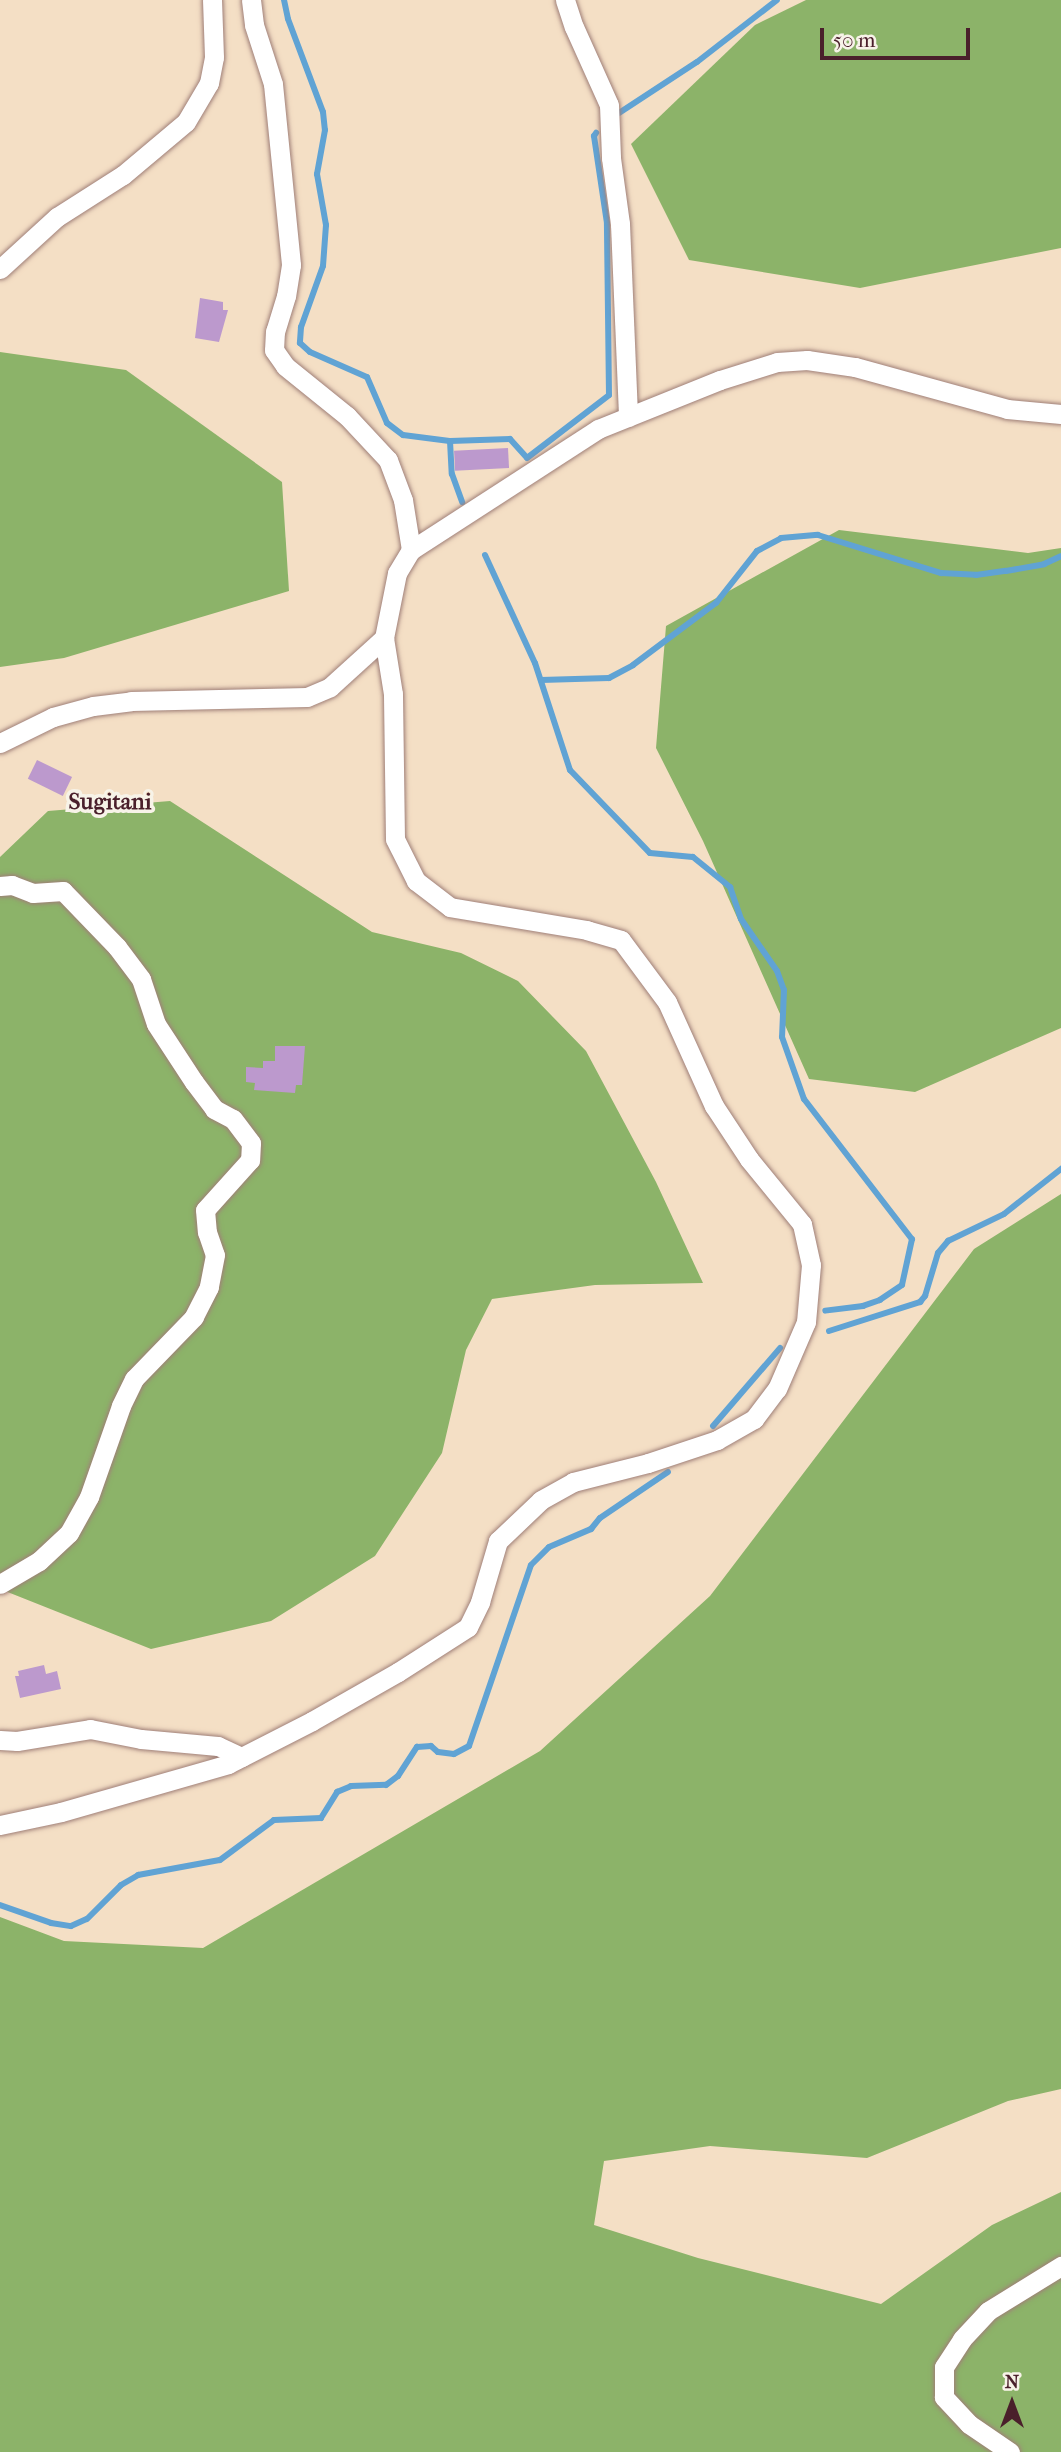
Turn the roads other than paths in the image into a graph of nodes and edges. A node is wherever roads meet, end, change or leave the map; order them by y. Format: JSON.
{"nodes":[{"id":1,"x":212,"y":0,"type":"edge"},
{"id":2,"x":251,"y":0,"type":"edge"},
{"id":3,"x":565,"y":0,"type":"edge"},
{"id":4,"x":0,"y":269,"type":"edge"},
{"id":5,"x":1061,"y":414,"type":"edge"},
{"id":6,"x":628,"y":417,"type":"junction"},
{"id":7,"x":411,"y":550,"type":"junction"},
{"id":8,"x":384,"y":638,"type":"junction"},
{"id":9,"x":0,"y":743,"type":"edge"},
{"id":10,"x":0,"y":886,"type":"edge"},
{"id":11,"x":0,"y":1584,"type":"edge"},
{"id":12,"x":0,"y":1740,"type":"edge"},
{"id":13,"x":242,"y":1757,"type":"junction"},
{"id":14,"x":0,"y":1825,"type":"edge"},
{"id":15,"x":1061,"y":2266,"type":"edge"},
{"id":16,"x":1010,"y":2452,"type":"edge"}],
"edges":[{"from":1,"to":4,"type":"street"},
{"from":2,"to":7,"type":"street"},
{"from":3,"to":6,"type":"street"},
{"from":5,"to":6,"type":"street"},
{"from":6,"to":7,"type":"street"},
{"from":7,"to":8,"type":"street"},
{"from":8,"to":9,"type":"street"},
{"from":8,"to":13,"type":"street"},
{"from":10,"to":11,"type":"street"},
{"from":12,"to":13,"type":"street"},
{"from":13,"to":14,"type":"street"},
{"from":15,"to":16,"type":"street"}]}
